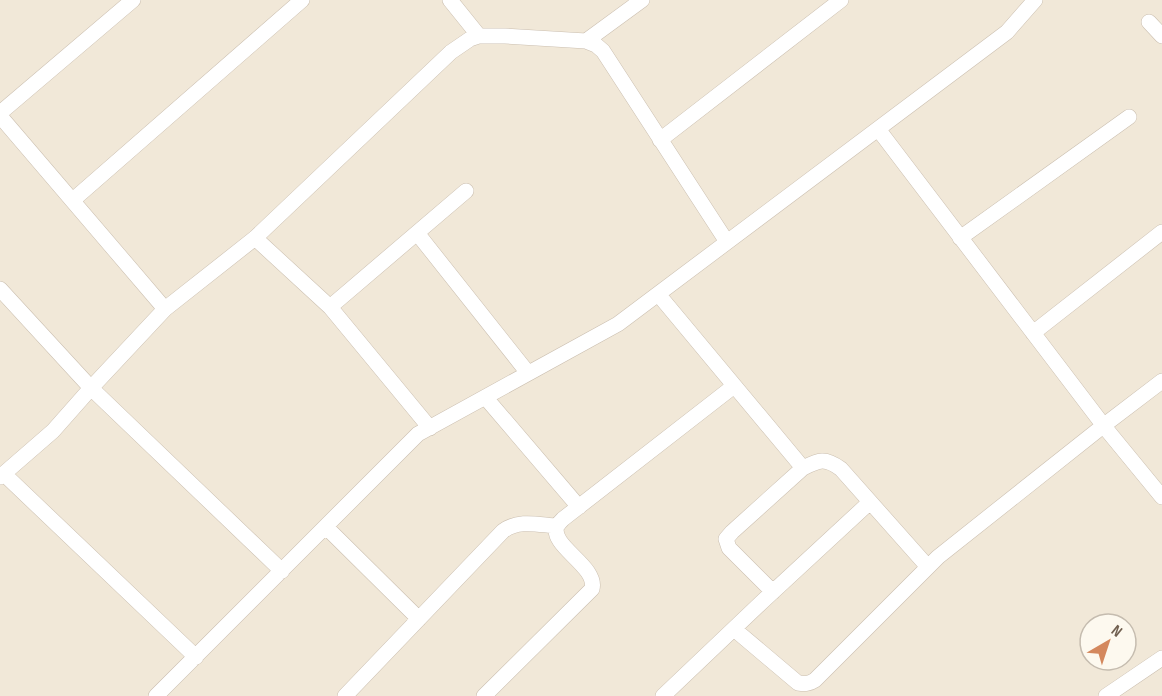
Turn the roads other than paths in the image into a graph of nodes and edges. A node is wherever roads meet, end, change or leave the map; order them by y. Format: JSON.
{"nodes":[{"id":1,"x":133,"y":0,"type":"edge"},
{"id":2,"x":302,"y":0,"type":"edge"},
{"id":3,"x":450,"y":0,"type":"edge"},
{"id":4,"x":642,"y":0,"type":"edge"},
{"id":5,"x":841,"y":0,"type":"edge"},
{"id":6,"x":1035,"y":0,"type":"edge"},
{"id":7,"x":622,"y":6,"type":"edge"},
{"id":8,"x":1149,"y":22,"type":"dead end"},
{"id":9,"x":479,"y":36,"type":"junction"},
{"id":10,"x":1162,"y":36,"type":"edge"},
{"id":11,"x":586,"y":41,"type":"junction"},
{"id":12,"x":0,"y":114,"type":"edge"},
{"id":13,"x":1129,"y":117,"type":"dead end"},
{"id":14,"x":878,"y":129,"type":"junction"},
{"id":15,"x":660,"y":140,"type":"junction"},
{"id":16,"x":466,"y":191,"type":"dead end"},
{"id":17,"x":73,"y":200,"type":"junction"},
{"id":18,"x":1162,"y":232,"type":"edge"},
{"id":19,"x":417,"y":233,"type":"junction"},
{"id":20,"x":255,"y":238,"type":"junction"},
{"id":21,"x":960,"y":238,"type":"junction"},
{"id":22,"x":727,"y":242,"type":"junction"},
{"id":23,"x":1,"y":292,"type":"edge"},
{"id":24,"x":658,"y":294,"type":"junction"},
{"id":25,"x":330,"y":307,"type":"junction"},
{"id":26,"x":165,"y":309,"type":"junction"},
{"id":27,"x":1033,"y":333,"type":"junction"},
{"id":28,"x":528,"y":373,"type":"junction"},
{"id":29,"x":1162,"y":381,"type":"edge"},
{"id":30,"x":734,"y":386,"type":"junction"},
{"id":31,"x":91,"y":388,"type":"junction"},
{"id":32,"x":485,"y":397,"type":"junction"},
{"id":33,"x":1103,"y":426,"type":"junction"},
{"id":34,"x":430,"y":428,"type":"junction"},
{"id":35,"x":803,"y":468,"type":"junction"},
{"id":36,"x":2,"y":475,"type":"edge"},
{"id":37,"x":1162,"y":497,"type":"edge"},
{"id":38,"x":870,"y":502,"type":"junction"},
{"id":39,"x":579,"y":507,"type":"junction"},
{"id":40,"x":557,"y":526,"type":"junction"},
{"id":41,"x":326,"y":527,"type":"junction"},
{"id":42,"x":928,"y":567,"type":"junction"},
{"id":43,"x":282,"y":571,"type":"junction"},
{"id":44,"x":773,"y":591,"type":"junction"},
{"id":45,"x":419,"y":619,"type":"junction"},
{"id":46,"x":734,"y":629,"type":"junction"},
{"id":47,"x":196,"y":657,"type":"junction"},
{"id":48,"x":1162,"y":658,"type":"edge"},
{"id":49,"x":156,"y":696,"type":"edge"},
{"id":50,"x":345,"y":696,"type":"edge"},
{"id":51,"x":484,"y":696,"type":"edge"},
{"id":52,"x":663,"y":696,"type":"edge"},
{"id":53,"x":1106,"y":696,"type":"edge"}],
"edges":[{"from":1,"to":12,"type":"street"},
{"from":2,"to":17,"type":"street"},
{"from":3,"to":9,"type":"street"},
{"from":4,"to":7,"type":"street"},
{"from":5,"to":15,"type":"street"},
{"from":6,"to":14,"type":"street"},
{"from":7,"to":11,"type":"street"},
{"from":8,"to":10,"type":"street"},
{"from":9,"to":11,"type":"street"},
{"from":9,"to":20,"type":"street"},
{"from":11,"to":15,"type":"street"},
{"from":12,"to":17,"type":"street"},
{"from":13,"to":21,"type":"street"},
{"from":14,"to":21,"type":"street"},
{"from":14,"to":22,"type":"street"},
{"from":15,"to":22,"type":"street"},
{"from":16,"to":19,"type":"street"},
{"from":17,"to":26,"type":"street"},
{"from":18,"to":27,"type":"street"},
{"from":19,"to":25,"type":"street"},
{"from":19,"to":28,"type":"street"},
{"from":20,"to":25,"type":"street"},
{"from":20,"to":26,"type":"street"},
{"from":21,"to":27,"type":"street"},
{"from":22,"to":24,"type":"street"},
{"from":23,"to":31,"type":"street"},
{"from":24,"to":28,"type":"street"},
{"from":24,"to":30,"type":"street"},
{"from":25,"to":34,"type":"street"},
{"from":26,"to":31,"type":"street"},
{"from":27,"to":33,"type":"street"},
{"from":28,"to":32,"type":"street"},
{"from":29,"to":33,"type":"street"},
{"from":30,"to":35,"type":"street"},
{"from":30,"to":39,"type":"street"},
{"from":31,"to":36,"type":"street"},
{"from":31,"to":43,"type":"street"},
{"from":32,"to":34,"type":"street"},
{"from":32,"to":39,"type":"street"},
{"from":33,"to":37,"type":"street"},
{"from":33,"to":42,"type":"street"},
{"from":34,"to":41,"type":"street"},
{"from":35,"to":38,"type":"street"},
{"from":35,"to":44,"type":"street"},
{"from":36,"to":47,"type":"street"},
{"from":38,"to":42,"type":"street"},
{"from":38,"to":44,"type":"street"},
{"from":39,"to":40,"type":"street"},
{"from":40,"to":45,"type":"street"},
{"from":40,"to":51,"type":"street"},
{"from":41,"to":43,"type":"street"},
{"from":41,"to":45,"type":"street"},
{"from":42,"to":46,"type":"street"},
{"from":43,"to":47,"type":"street"},
{"from":44,"to":46,"type":"street"},
{"from":45,"to":50,"type":"street"},
{"from":46,"to":52,"type":"street"},
{"from":47,"to":49,"type":"street"},
{"from":48,"to":53,"type":"street"}]}
